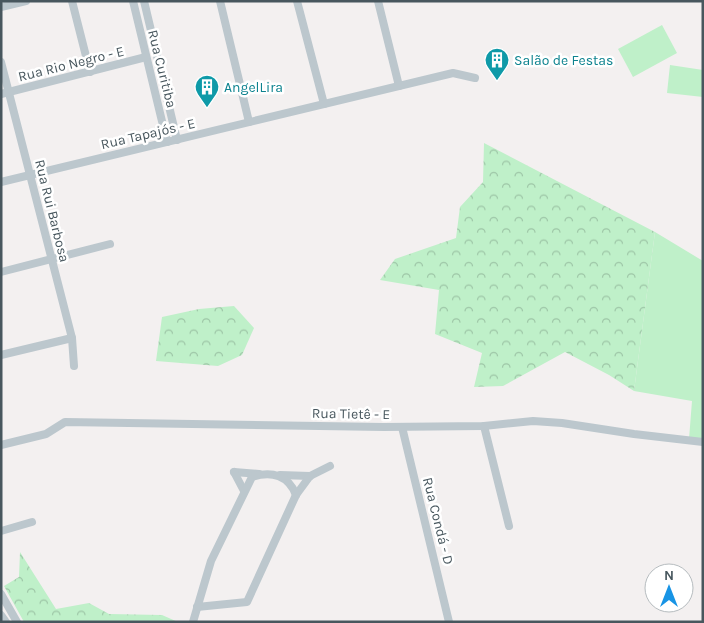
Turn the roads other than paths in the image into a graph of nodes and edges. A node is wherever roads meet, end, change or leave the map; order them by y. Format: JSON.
{"nodes":[{"id":1,"x":26,"y":1,"type":"edge"},
{"id":2,"x":72,"y":1,"type":"edge"},
{"id":3,"x":133,"y":1,"type":"edge"},
{"id":4,"x":144,"y":1,"type":"edge"},
{"id":5,"x":220,"y":1,"type":"edge"},
{"id":6,"x":297,"y":1,"type":"edge"},
{"id":7,"x":378,"y":1,"type":"edge"},
{"id":8,"x":1,"y":7,"type":"edge"},
{"id":9,"x":146,"y":58,"type":"junction"},
{"id":10,"x":1,"y":62,"type":"edge"},
{"id":11,"x":90,"y":72,"type":"junction"},
{"id":12,"x":474,"y":78,"type":"dead end"},
{"id":13,"x":399,"y":86,"type":"junction"},
{"id":14,"x":5,"y":93,"type":"edge"},
{"id":15,"x":324,"y":104,"type":"junction"},
{"id":16,"x":250,"y":122,"type":"junction"},
{"id":17,"x":177,"y":140,"type":"junction"},
{"id":18,"x":167,"y":142,"type":"junction"},
{"id":19,"x":30,"y":175,"type":"junction"},
{"id":20,"x":1,"y":182,"type":"edge"},
{"id":21,"x":110,"y":244,"type":"dead end"},
{"id":22,"x":52,"y":259,"type":"junction"},
{"id":23,"x":1,"y":272,"type":"edge"},
{"id":24,"x":72,"y":338,"type":"junction"},
{"id":25,"x":1,"y":355,"type":"edge"},
{"id":26,"x":74,"y":366,"type":"dead end"},
{"id":27,"x":484,"y":426,"type":"junction"},
{"id":28,"x":402,"y":427,"type":"junction"},
{"id":29,"x":703,"y":442,"type":"edge"},
{"id":30,"x":1,"y":445,"type":"edge"},
{"id":31,"x":330,"y":466,"type":"dead end"},
{"id":32,"x":261,"y":474,"type":"junction"},
{"id":33,"x":278,"y":476,"type":"junction"},
{"id":34,"x":310,"y":476,"type":"junction"},
{"id":35,"x":244,"y":491,"type":"junction"},
{"id":36,"x":296,"y":495,"type":"junction"},
{"id":37,"x":32,"y":522,"type":"dead end"},
{"id":38,"x":509,"y":526,"type":"dead end"},
{"id":39,"x":1,"y":531,"type":"edge"},
{"id":40,"x":1,"y":594,"type":"edge"},
{"id":41,"x":197,"y":607,"type":"junction"},
{"id":42,"x":1,"y":615,"type":"edge"},
{"id":43,"x":6,"y":622,"type":"edge"},
{"id":44,"x":17,"y":622,"type":"edge"},
{"id":45,"x":193,"y":622,"type":"edge"},
{"id":46,"x":450,"y":622,"type":"edge"}],
"edges":[{"from":1,"to":8,"type":"street"},
{"from":2,"to":11,"type":"street"},
{"from":3,"to":9,"type":"street","name":"Rua Curitiba"},
{"from":4,"to":17,"type":"street","name":"Rua Curitiba"},
{"from":5,"to":16,"type":"street"},
{"from":6,"to":15,"type":"street"},
{"from":7,"to":13,"type":"street"},
{"from":9,"to":11,"type":"street","name":"Rua Rio Negro - E"},
{"from":9,"to":18,"type":"street","name":"Rua Curitiba"},
{"from":10,"to":14,"type":"street","name":"Rua Rui Barbosa"},
{"from":11,"to":14,"type":"street","name":"Rua Rio Negro - E"},
{"from":12,"to":13,"type":"street","name":"Rua Tapajós - E"},
{"from":13,"to":15,"type":"street","name":"Rua Tapajós - E"},
{"from":14,"to":19,"type":"street","name":"Rua Rui Barbosa"},
{"from":15,"to":16,"type":"street","name":"Rua Tapajós - E"},
{"from":16,"to":17,"type":"street","name":"Rua Tapajós - E"},
{"from":17,"to":18,"type":"street","name":"Rua Tapajós - E"},
{"from":18,"to":19,"type":"street","name":"Rua Tapajós - E"},
{"from":19,"to":20,"type":"street","name":"Rua Tapajós - E"},
{"from":19,"to":22,"type":"street","name":"Rua Rui Barbosa"},
{"from":21,"to":22,"type":"street"},
{"from":22,"to":23,"type":"street"},
{"from":22,"to":24,"type":"street","name":"Rua Rui Barbosa"},
{"from":24,"to":25,"type":"street"},
{"from":24,"to":26,"type":"street","name":"Rua Rui Barbosa"},
{"from":27,"to":28,"type":"street","name":"Rua Tietê - E"},
{"from":27,"to":29,"type":"street","name":"Rua Tietê - E"},
{"from":27,"to":38,"type":"street"},
{"from":28,"to":30,"type":"street","name":"Rua Tietê - E"},
{"from":28,"to":46,"type":"street","name":"Rua Condá - D"},
{"from":31,"to":34,"type":"street"},
{"from":32,"to":33,"type":"street"},
{"from":32,"to":35,"type":"street"},
{"from":32,"to":35,"type":"street"},
{"from":33,"to":34,"type":"street"},
{"from":33,"to":36,"type":"street"},
{"from":34,"to":36,"type":"street"},
{"from":35,"to":41,"type":"street"},
{"from":36,"to":41,"type":"street"},
{"from":37,"to":39,"type":"street"},
{"from":40,"to":44,"type":"street"},
{"from":41,"to":45,"type":"street"},
{"from":42,"to":43,"type":"street"}]}
